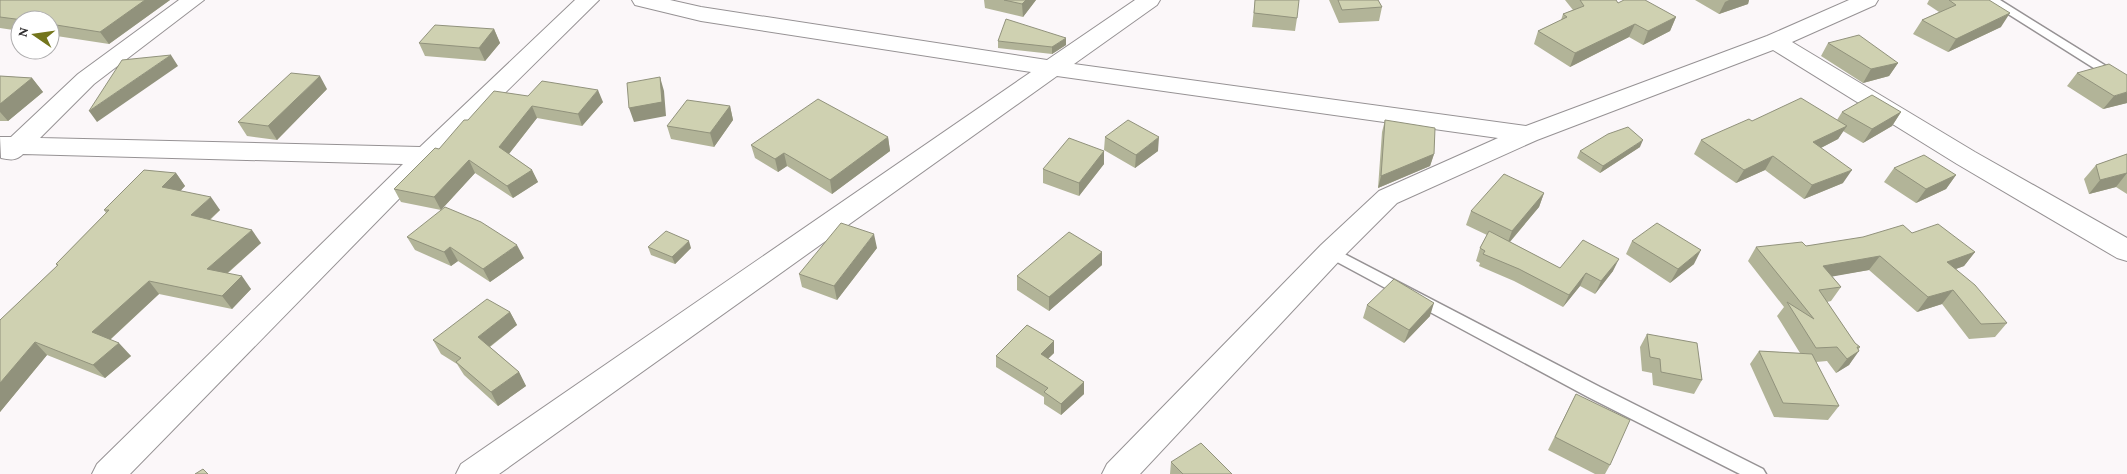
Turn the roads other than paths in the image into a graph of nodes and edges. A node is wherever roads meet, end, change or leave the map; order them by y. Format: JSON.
{"nodes":[{"id":1,"x":192,"y":0,"type":"edge"},
{"id":2,"x":588,"y":0,"type":"edge"},
{"id":3,"x":643,"y":0,"type":"edge"},
{"id":4,"x":1149,"y":0,"type":"edge"},
{"id":5,"x":1868,"y":0,"type":"edge"},
{"id":6,"x":1992,"y":0,"type":"edge"},
{"id":7,"x":1775,"y":41,"type":"junction"},
{"id":8,"x":1054,"y":68,"type":"junction"},
{"id":9,"x":2127,"y":85,"type":"edge"},
{"id":10,"x":1528,"y":134,"type":"junction"},
{"id":11,"x":6,"y":150,"type":"edge"},
{"id":12,"x":426,"y":156,"type":"junction"},
{"id":13,"x":2127,"y":251,"type":"edge"},
{"id":14,"x":1331,"y":252,"type":"junction"},
{"id":15,"x":109,"y":474,"type":"edge"},
{"id":16,"x":473,"y":474,"type":"edge"},
{"id":17,"x":1119,"y":474,"type":"edge"},
{"id":18,"x":1758,"y":474,"type":"edge"}],
"edges":[{"from":1,"to":11,"type":"street"},
{"from":2,"to":12,"type":"street"},
{"from":3,"to":8,"type":"street"},
{"from":4,"to":8,"type":"street"},
{"from":5,"to":7,"type":"street"},
{"from":6,"to":9,"type":"lane"},
{"from":7,"to":10,"type":"street"},
{"from":7,"to":13,"type":"street"},
{"from":8,"to":10,"type":"street"},
{"from":8,"to":16,"type":"street"},
{"from":10,"to":14,"type":"street"},
{"from":11,"to":12,"type":"street"},
{"from":12,"to":15,"type":"street"},
{"from":14,"to":17,"type":"street"},
{"from":14,"to":18,"type":"lane"}]}
